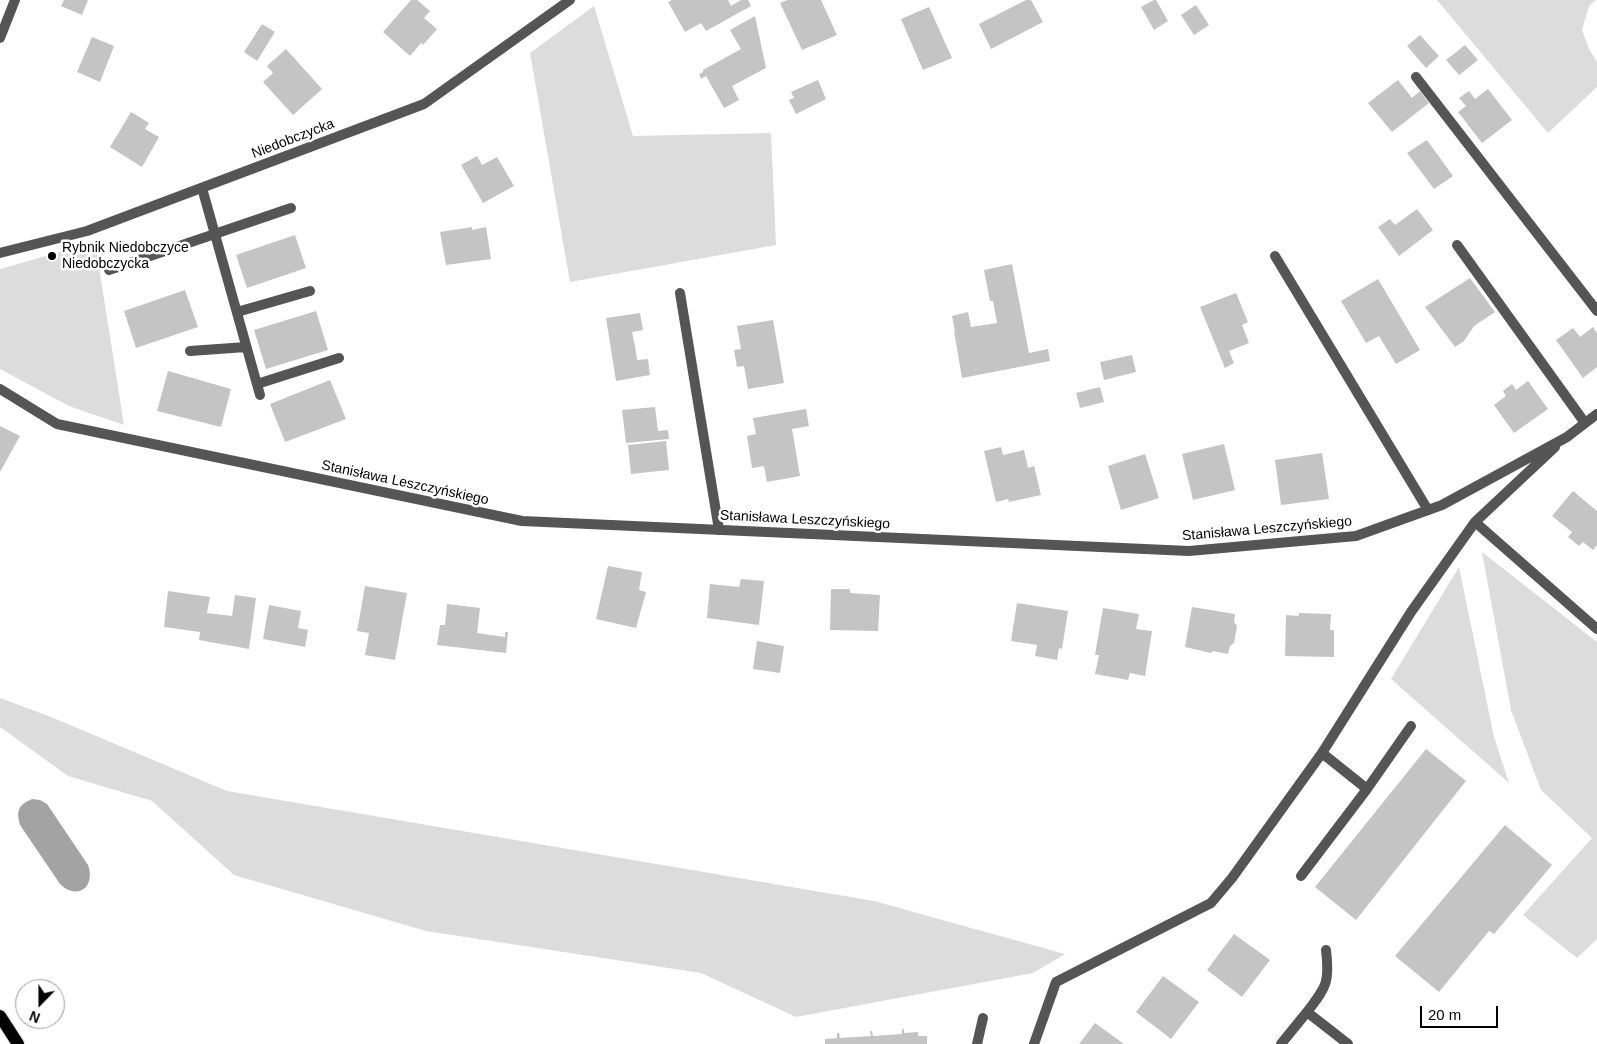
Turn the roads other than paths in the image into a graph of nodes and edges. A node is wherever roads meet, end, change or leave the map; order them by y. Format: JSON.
{"nodes":[{"id":1,"x":15,"y":0,"type":"edge"},
{"id":2,"x":570,"y":0,"type":"edge"},
{"id":3,"x":0,"y":38,"type":"edge"},
{"id":4,"x":1416,"y":77,"type":"dead end"},
{"id":5,"x":202,"y":188,"type":"junction"},
{"id":6,"x":291,"y":208,"type":"dead end"},
{"id":7,"x":215,"y":234,"type":"junction"},
{"id":8,"x":1457,"y":245,"type":"dead end"},
{"id":9,"x":0,"y":253,"type":"edge"},
{"id":10,"x":1274,"y":256,"type":"dead end"},
{"id":11,"x":109,"y":270,"type":"dead end"},
{"id":12,"x":310,"y":291,"type":"dead end"},
{"id":13,"x":680,"y":294,"type":"dead end"},
{"id":14,"x":1597,"y":311,"type":"edge"},
{"id":15,"x":236,"y":312,"type":"junction"},
{"id":16,"x":246,"y":346,"type":"junction"},
{"id":17,"x":190,"y":351,"type":"dead end"},
{"id":18,"x":339,"y":358,"type":"dead end"},
{"id":19,"x":0,"y":388,"type":"edge"},
{"id":20,"x":1597,"y":414,"type":"edge"},
{"id":21,"x":1585,"y":423,"type":"junction"},
{"id":22,"x":1567,"y":436,"type":"junction"},
{"id":23,"x":1428,"y":510,"type":"junction"},
{"id":24,"x":1474,"y":522,"type":"junction"},
{"id":25,"x":719,"y":530,"type":"junction"},
{"id":26,"x":1597,"y":629,"type":"edge"},
{"id":27,"x":1411,"y":726,"type":"dead end"},
{"id":28,"x":1322,"y":753,"type":"junction"},
{"id":29,"x":1367,"y":789,"type":"junction"},
{"id":30,"x":1301,"y":876,"type":"dead end"},
{"id":31,"x":1326,"y":950,"type":"dead end"},
{"id":32,"x":1307,"y":1012,"type":"junction"},
{"id":33,"x":0,"y":1016,"type":"edge"},
{"id":34,"x":982,"y":1018,"type":"dead end"},
{"id":35,"x":18,"y":1044,"type":"edge"},
{"id":36,"x":977,"y":1044,"type":"edge"},
{"id":37,"x":1034,"y":1044,"type":"edge"},
{"id":38,"x":1281,"y":1044,"type":"edge"},
{"id":39,"x":1348,"y":1044,"type":"edge"}],
"edges":[{"from":1,"to":3,"type":"street"},
{"from":2,"to":5,"type":"street","name":"Niedobczycka"},
{"from":4,"to":14,"type":"street"},
{"from":5,"to":7,"type":"street"},
{"from":5,"to":9,"type":"street","name":"Niedobczycka"},
{"from":6,"to":7,"type":"street"},
{"from":7,"to":11,"type":"street"},
{"from":7,"to":15,"type":"street"},
{"from":8,"to":21,"type":"street"},
{"from":10,"to":23,"type":"street"},
{"from":12,"to":15,"type":"street"},
{"from":13,"to":25,"type":"street"},
{"from":15,"to":16,"type":"street"},
{"from":16,"to":17,"type":"street"},
{"from":16,"to":18,"type":"street"},
{"from":19,"to":25,"type":"street","name":"Stanisława Leszczyńskiego"},
{"from":20,"to":21,"type":"street","name":"Stanisława Leszczyńskiego"},
{"from":21,"to":22,"type":"street","name":"Stanisława Leszczyńskiego"},
{"from":22,"to":23,"type":"street","name":"Stanisława Leszczyńskiego"},
{"from":22,"to":24,"type":"street"},
{"from":23,"to":25,"type":"street","name":"Stanisława Leszczyńskiego"},
{"from":24,"to":26,"type":"street"},
{"from":24,"to":28,"type":"street"},
{"from":27,"to":29,"type":"street"},
{"from":28,"to":29,"type":"street"},
{"from":28,"to":37,"type":"street"},
{"from":29,"to":30,"type":"street"},
{"from":31,"to":32,"type":"street"},
{"from":32,"to":38,"type":"street"},
{"from":32,"to":39,"type":"street"},
{"from":33,"to":35,"type":"main road"},
{"from":34,"to":36,"type":"street"}]}
